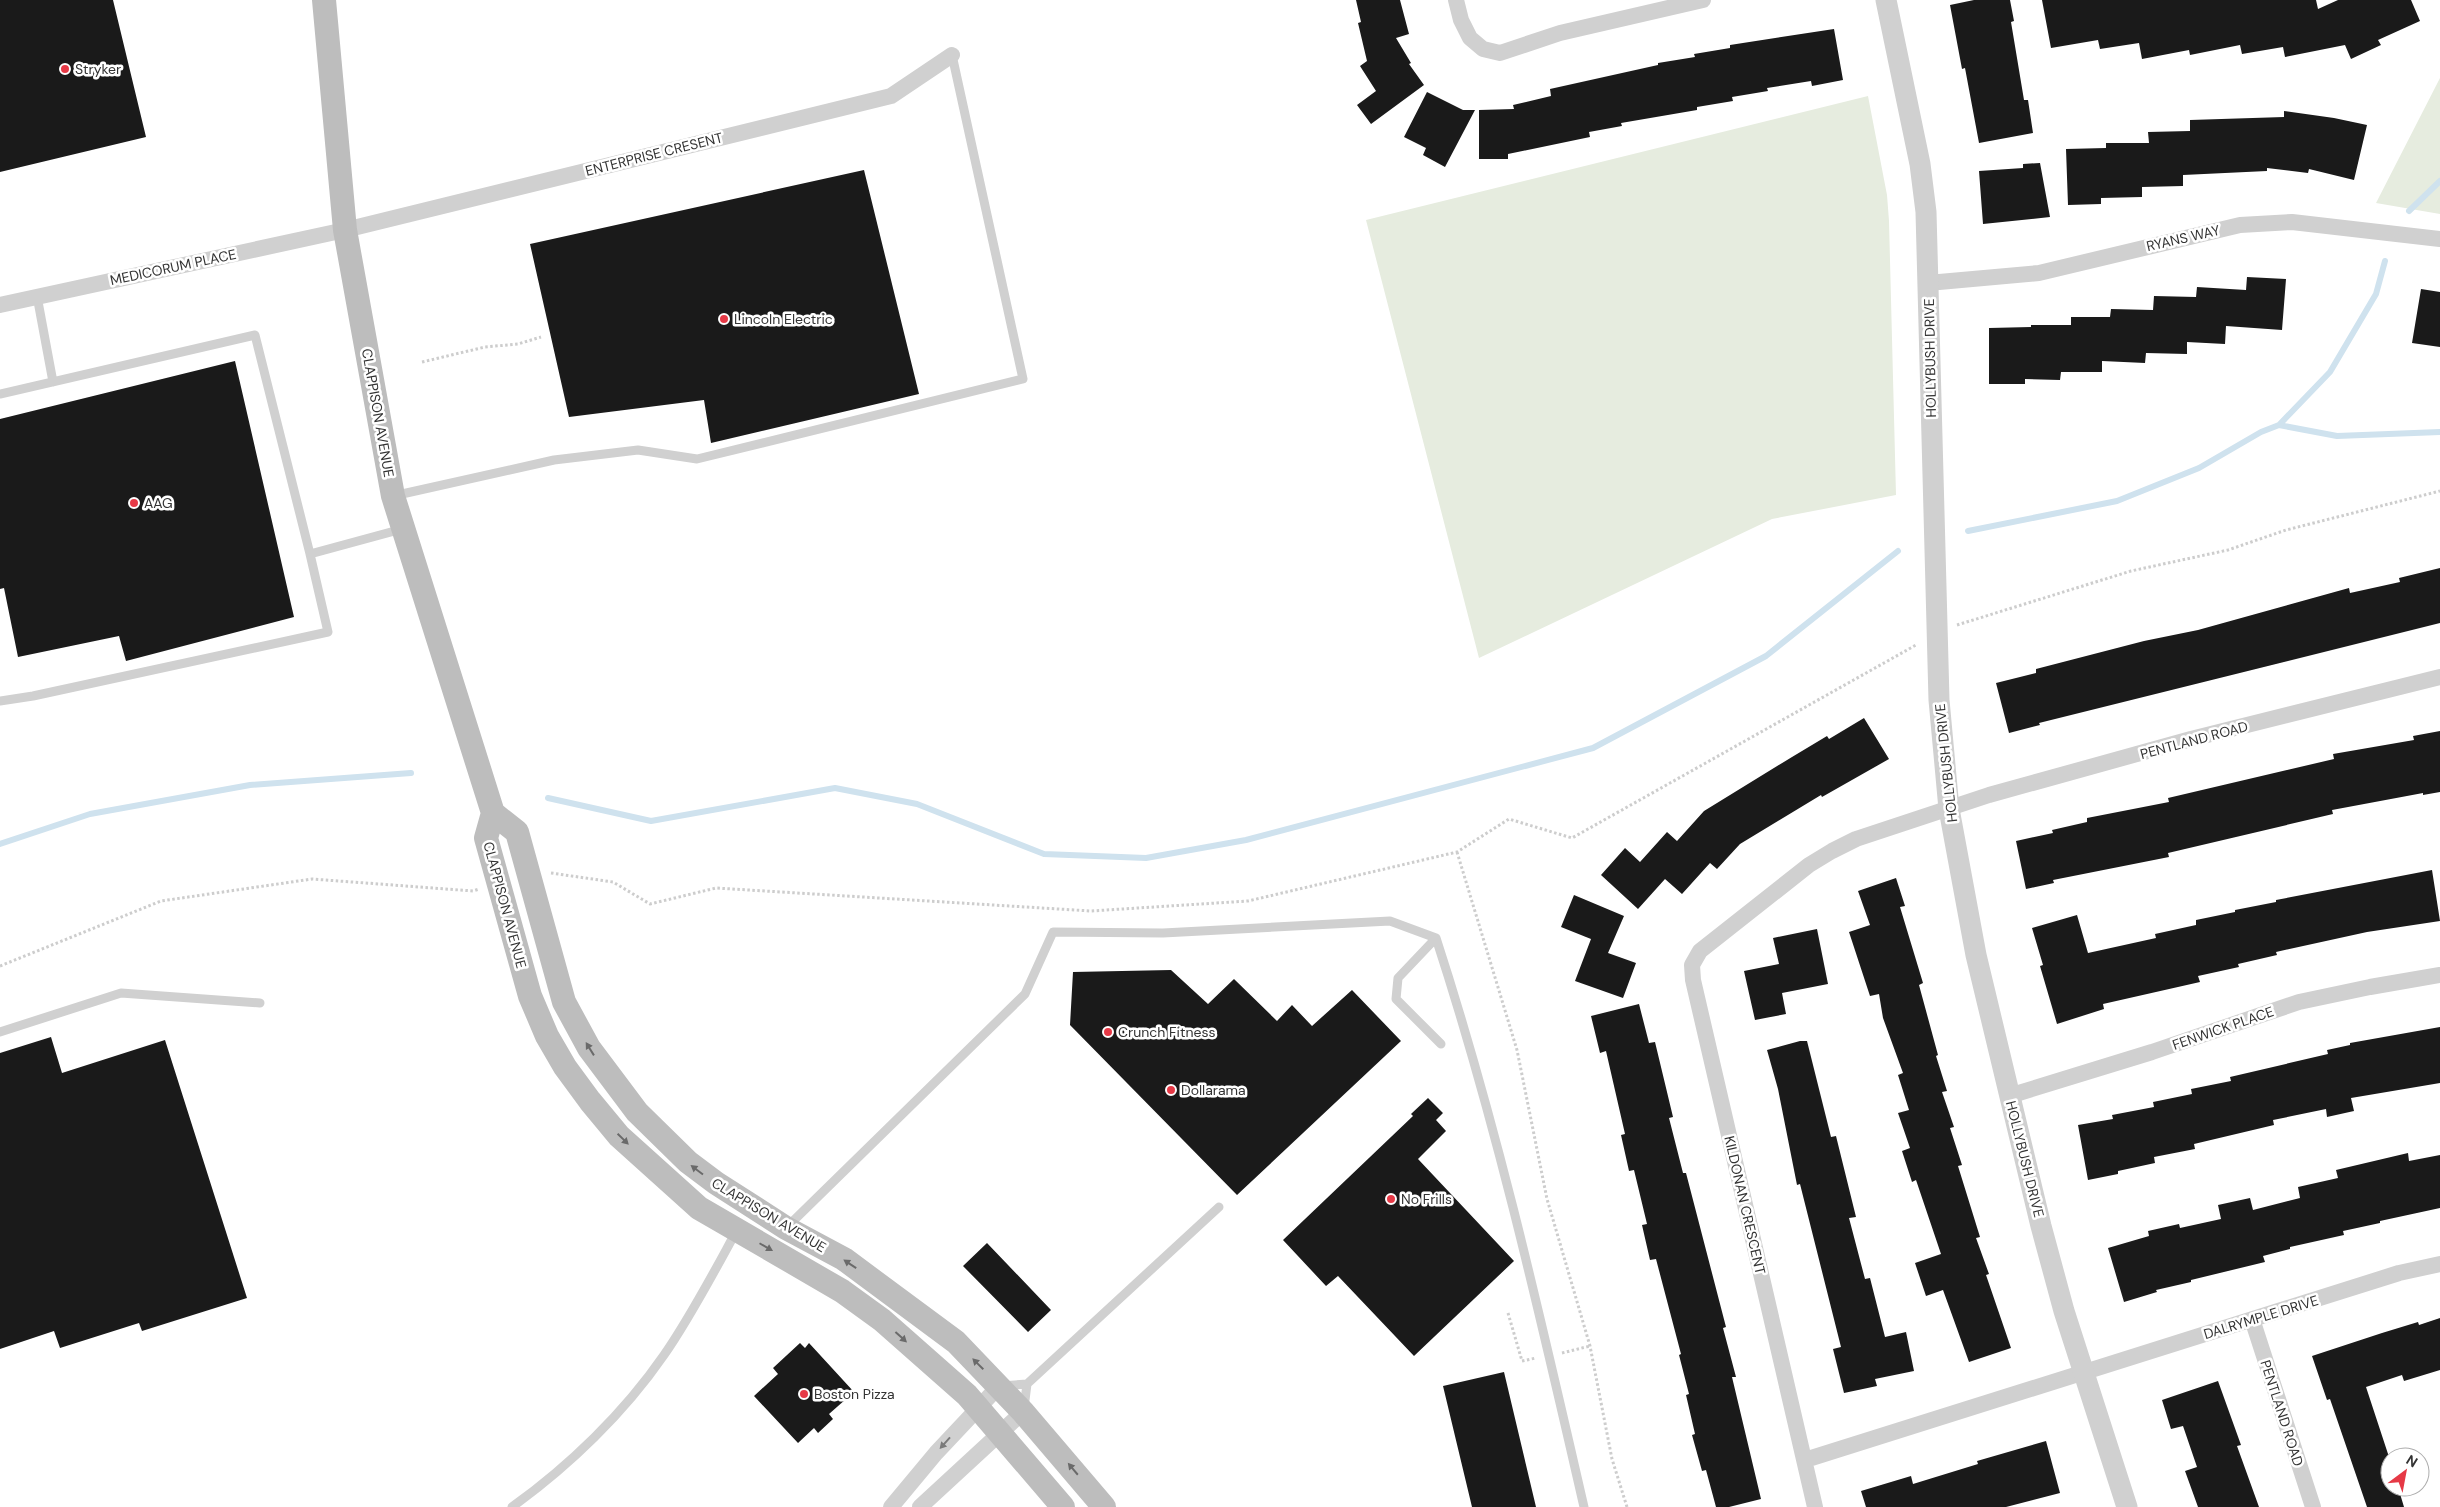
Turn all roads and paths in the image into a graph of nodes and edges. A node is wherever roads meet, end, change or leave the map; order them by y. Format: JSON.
{"nodes":[{"id":1,"x":324,"y":0,"type":"edge"},
{"id":2,"x":1456,"y":0,"type":"edge"},
{"id":3,"x":1703,"y":0,"type":"edge"},
{"id":4,"x":1886,"y":0,"type":"edge"},
{"id":5,"x":952,"y":54,"type":"joint"},
{"id":6,"x":345,"y":230,"type":"junction"},
{"id":7,"x":2440,"y":239,"type":"edge"},
{"id":8,"x":1928,"y":283,"type":"junction"},
{"id":9,"x":37,"y":296,"type":"junction"},
{"id":10,"x":0,"y":305,"type":"edge"},
{"id":11,"x":542,"y":337,"type":"dead end"},
{"id":12,"x":422,"y":362,"type":"dead end"},
{"id":13,"x":52,"y":382,"type":"junction"},
{"id":14,"x":0,"y":394,"type":"edge"},
{"id":15,"x":2440,"y":490,"type":"edge"},
{"id":16,"x":393,"y":496,"type":"junction"},
{"id":17,"x":402,"y":529,"type":"junction"},
{"id":18,"x":310,"y":554,"type":"junction"},
{"id":19,"x":1955,"y":625,"type":"dead end"},
{"id":20,"x":1917,"y":644,"type":"dead end"},
{"id":21,"x":2440,"y":677,"type":"edge"},
{"id":22,"x":0,"y":701,"type":"edge"},
{"id":23,"x":1949,"y":809,"type":"junction"},
{"id":24,"x":493,"y":813,"type":"junction"},
{"id":25,"x":1457,"y":852,"type":"junction"},
{"id":26,"x":547,"y":872,"type":"dead end"},
{"id":27,"x":473,"y":891,"type":"dead end"},
{"id":28,"x":543,"y":927,"type":"junction"},
{"id":29,"x":513,"y":934,"type":"junction"},
{"id":30,"x":1436,"y":938,"type":"junction"},
{"id":31,"x":0,"y":966,"type":"edge"},
{"id":32,"x":2440,"y":975,"type":"edge"},
{"id":33,"x":260,"y":1003,"type":"dead end"},
{"id":34,"x":0,"y":1032,"type":"edge"},
{"id":35,"x":1441,"y":1044,"type":"dead end"},
{"id":36,"x":2010,"y":1096,"type":"junction"},
{"id":37,"x":630,"y":1104,"type":"junction"},
{"id":38,"x":606,"y":1120,"type":"junction"},
{"id":39,"x":1219,"y":1207,"type":"dead end"},
{"id":40,"x":786,"y":1228,"type":"junction"},
{"id":41,"x":737,"y":1230,"type":"junction"},
{"id":42,"x":2440,"y":1264,"type":"edge"},
{"id":43,"x":2252,"y":1319,"type":"junction"},
{"id":44,"x":2084,"y":1373,"type":"junction"},
{"id":45,"x":1027,"y":1384,"type":"junction"},
{"id":46,"x":999,"y":1386,"type":"junction"},
{"id":47,"x":979,"y":1408,"type":"junction"},
{"id":48,"x":1023,"y":1412,"type":"junction"},
{"id":49,"x":1002,"y":1434,"type":"junction"},
{"id":50,"x":1805,"y":1460,"type":"junction"},
{"id":51,"x":512,"y":1507,"type":"edge"},
{"id":52,"x":891,"y":1507,"type":"edge"},
{"id":53,"x":920,"y":1507,"type":"edge"},
{"id":54,"x":1062,"y":1507,"type":"edge"},
{"id":55,"x":1104,"y":1507,"type":"edge"},
{"id":56,"x":1584,"y":1507,"type":"edge"},
{"id":57,"x":1627,"y":1507,"type":"edge"},
{"id":58,"x":1815,"y":1507,"type":"edge"},
{"id":59,"x":2127,"y":1507,"type":"edge"},
{"id":60,"x":2313,"y":1507,"type":"edge"}],
"edges":[{"from":1,"to":6,"type":"main road","name":"CLAPPISON AVENUE"},
{"from":2,"to":3,"type":"street"},
{"from":4,"to":8,"type":"street","name":"HOLLYBUSH DRIVE"},
{"from":5,"to":6,"type":"street","name":"ENTERPRISE CRESENT"},
{"from":5,"to":16,"type":"lane"},
{"from":6,"to":9,"type":"street","name":"MEDICORUM PLACE"},
{"from":6,"to":16,"type":"main road","name":"CLAPPISON AVENUE"},
{"from":7,"to":8,"type":"street","name":"RYANS WAY"},
{"from":8,"to":23,"type":"street","name":"HOLLYBUSH DRIVE"},
{"from":9,"to":10,"type":"street","name":"MEDICORUM PLACE"},
{"from":9,"to":13,"type":"lane"},
{"from":11,"to":12,"type":"path"},
{"from":13,"to":14,"type":"lane"},
{"from":13,"to":18,"type":"lane"},
{"from":15,"to":19,"type":"path"},
{"from":16,"to":17,"type":"main road","name":"CLAPPISON AVENUE"},
{"from":17,"to":18,"type":"lane"},
{"from":17,"to":24,"type":"main road","name":"CLAPPISON AVENUE"},
{"from":18,"to":22,"type":"lane"},
{"from":20,"to":25,"type":"path"},
{"from":21,"to":23,"type":"street","name":"PENTLAND ROAD"},
{"from":23,"to":36,"type":"street","name":"HOLLYBUSH DRIVE"},
{"from":23,"to":50,"type":"street","name":"KILDONAN CRESCENT"},
{"from":24,"to":28,"type":"main road","name":"CLAPPISON AVENUE"},
{"from":24,"to":29,"type":"main road","name":"CLAPPISON AVENUE"},
{"from":25,"to":26,"type":"path"},
{"from":25,"to":57,"type":"path"},
{"from":27,"to":31,"type":"path"},
{"from":28,"to":29,"type":"main road"},
{"from":37,"to":28,"type":"main road","name":"CLAPPISON AVENUE","one_way":true},
{"from":29,"to":38,"type":"main road","name":"CLAPPISON AVENUE"},
{"from":30,"to":35,"type":"lane"},
{"from":30,"to":40,"type":"lane"},
{"from":30,"to":56,"type":"lane"},
{"from":32,"to":36,"type":"street","name":"FENWICK PLACE"},
{"from":33,"to":34,"type":"lane"},
{"from":36,"to":44,"type":"street","name":"HOLLYBUSH DRIVE"},
{"from":37,"to":38,"type":"main road"},
{"from":40,"to":37,"type":"main road","name":"CLAPPISON AVENUE","one_way":true},
{"from":38,"to":41,"type":"main road","name":"CLAPPISON AVENUE","one_way":true},
{"from":39,"to":45,"type":"lane"},
{"from":46,"to":40,"type":"main road","name":"CLAPPISON AVENUE","one_way":true},
{"from":41,"to":47,"type":"main road","name":"CLAPPISON AVENUE","one_way":true},
{"from":41,"to":51,"type":"lane"},
{"from":42,"to":43,"type":"street","name":"DALRYMPLE DRIVE"},
{"from":43,"to":44,"type":"street","name":"DALRYMPLE DRIVE"},
{"from":43,"to":60,"type":"street","name":"PENTLAND ROAD"},
{"from":44,"to":50,"type":"street"},
{"from":44,"to":59,"type":"street","name":"HOLLYBUSH DRIVE"},
{"from":45,"to":46,"type":"lane"},
{"from":45,"to":48,"type":"lane"},
{"from":46,"to":47,"type":"street"},
{"from":46,"to":48,"type":"main road","name":"CLAPPISON AVENUE"},
{"from":47,"to":49,"type":"main road","name":"CLAPPISON AVENUE"},
{"from":47,"to":52,"type":"street","one_way":true},
{"from":48,"to":49,"type":"street"},
{"from":55,"to":48,"type":"main road","name":"CLAPPISON AVENUE","one_way":true},
{"from":49,"to":53,"type":"street"},
{"from":49,"to":54,"type":"main road","name":"CLAPPISON AVENUE"},
{"from":50,"to":58,"type":"street"}]}
